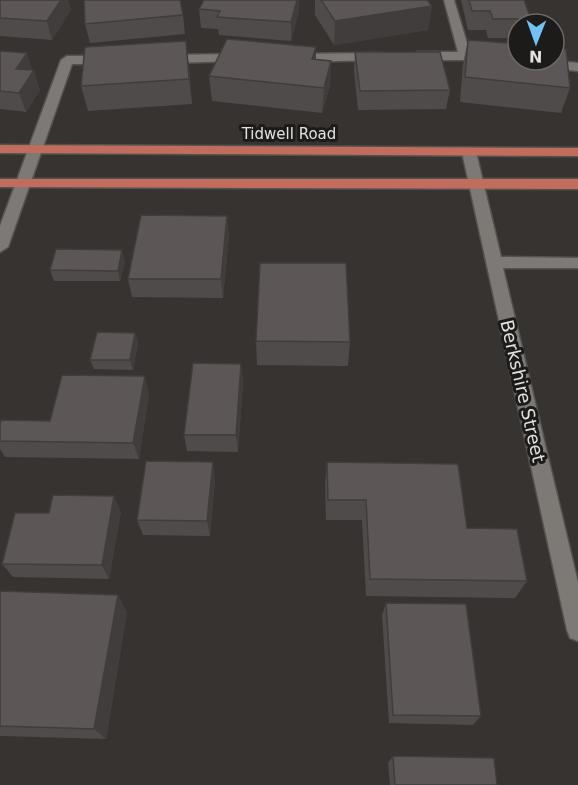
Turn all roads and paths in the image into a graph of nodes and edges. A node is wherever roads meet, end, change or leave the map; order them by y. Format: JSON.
{"nodes":[{"id":1,"x":449,"y":0,"type":"edge"},
{"id":2,"x":465,"y":56,"type":"junction"},
{"id":3,"x":254,"y":58,"type":"edge"},
{"id":4,"x":278,"y":58,"type":"edge"},
{"id":5,"x":487,"y":58,"type":"edge"},
{"id":6,"x":149,"y":59,"type":"edge"},
{"id":7,"x":125,"y":60,"type":"edge"},
{"id":8,"x":0,"y":149,"type":"edge"},
{"id":9,"x":37,"y":149,"type":"junction"},
{"id":10,"x":469,"y":152,"type":"junction"},
{"id":11,"x":578,"y":152,"type":"edge"},
{"id":12,"x":0,"y":183,"type":"edge"},
{"id":13,"x":23,"y":183,"type":"junction"},
{"id":14,"x":476,"y":184,"type":"junction"},
{"id":15,"x":578,"y":184,"type":"edge"},
{"id":16,"x":0,"y":247,"type":"edge"},
{"id":17,"x":494,"y":262,"type":"junction"},
{"id":18,"x":578,"y":263,"type":"edge"},
{"id":19,"x":578,"y":630,"type":"edge"}],
"edges":[{"from":1,"to":2,"type":"street"},
{"from":2,"to":4,"type":"street"},
{"from":2,"to":5,"type":"street"},
{"from":3,"to":6,"type":"street"},
{"from":7,"to":9,"type":"street"},
{"from":8,"to":9,"type":"main road","name":"Tidwell Road"},
{"from":9,"to":10,"type":"main road","name":"Tidwell Road"},
{"from":9,"to":13,"type":"street"},
{"from":10,"to":11,"type":"main road","name":"Tidwell Road"},
{"from":10,"to":14,"type":"street","name":"Berkshire Street"},
{"from":12,"to":13,"type":"main road"},
{"from":13,"to":14,"type":"main road"},
{"from":13,"to":16,"type":"street"},
{"from":14,"to":15,"type":"main road"},
{"from":14,"to":17,"type":"street","name":"Berkshire Street"},
{"from":17,"to":18,"type":"street"},
{"from":17,"to":19,"type":"street","name":"Berkshire Street"}]}
